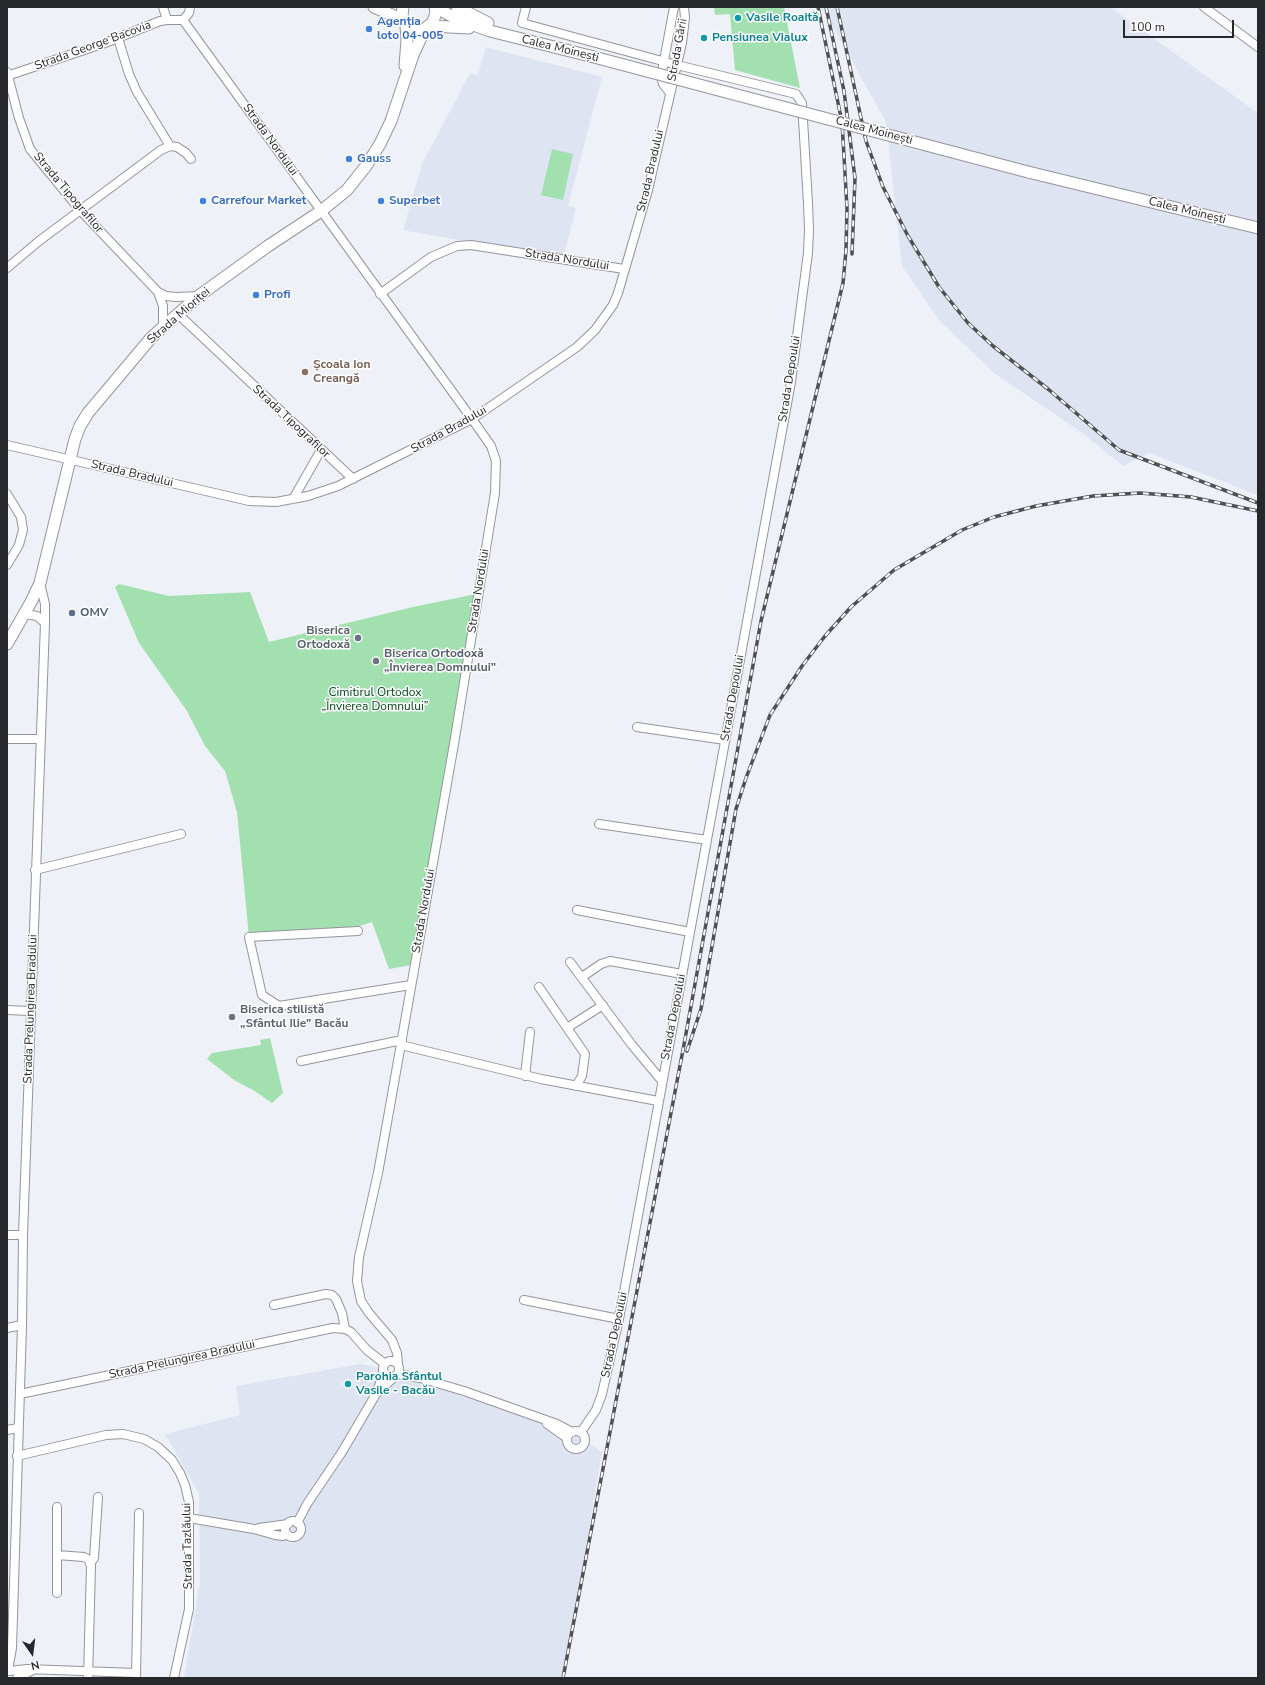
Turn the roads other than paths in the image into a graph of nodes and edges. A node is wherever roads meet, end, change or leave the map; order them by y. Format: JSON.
{"nodes":[{"id":1,"x":163,"y":7,"type":"edge"},
{"id":2,"x":190,"y":7,"type":"edge"},
{"id":3,"x":374,"y":7,"type":"edge"},
{"id":4,"x":403,"y":7,"type":"edge"},
{"id":5,"x":435,"y":7,"type":"edge"},
{"id":6,"x":457,"y":7,"type":"edge"},
{"id":7,"x":526,"y":7,"type":"edge"},
{"id":8,"x":674,"y":7,"type":"edge"},
{"id":9,"x":684,"y":7,"type":"edge"},
{"id":10,"x":1204,"y":7,"type":"edge"},
{"id":11,"x":167,"y":20,"type":"junction"},
{"id":12,"x":183,"y":20,"type":"junction"},
{"id":13,"x":405,"y":23,"type":"junction"},
{"id":14,"x":428,"y":28,"type":"junction"},
{"id":15,"x":490,"y":31,"type":"junction"},
{"id":16,"x":118,"y":38,"type":"junction"},
{"id":17,"x":521,"y":38,"type":"junction"},
{"id":18,"x":1258,"y":47,"type":"edge"},
{"id":19,"x":664,"y":62,"type":"junction"},
{"id":20,"x":676,"y":65,"type":"junction"},
{"id":21,"x":7,"y":75,"type":"edge"},
{"id":22,"x":404,"y":84,"type":"junction"},
{"id":23,"x":669,"y":95,"type":"junction"},
{"id":24,"x":170,"y":146,"type":"junction"},
{"id":25,"x":191,"y":159,"type":"dead end"},
{"id":26,"x":80,"y":210,"type":"junction"},
{"id":27,"x":321,"y":211,"type":"junction"},
{"id":28,"x":1258,"y":228,"type":"edge"},
{"id":29,"x":7,"y":268,"type":"edge"},
{"id":30,"x":624,"y":269,"type":"junction"},
{"id":31,"x":158,"y":292,"type":"junction"},
{"id":32,"x":380,"y":294,"type":"junction"},
{"id":33,"x":200,"y":296,"type":"junction"},
{"id":34,"x":178,"y":314,"type":"junction"},
{"id":35,"x":163,"y":327,"type":"junction"},
{"id":36,"x":472,"y":419,"type":"junction"},
{"id":37,"x":7,"y":445,"type":"edge"},
{"id":38,"x":321,"y":450,"type":"junction"},
{"id":39,"x":70,"y":460,"type":"junction"},
{"id":40,"x":353,"y":479,"type":"junction"},
{"id":41,"x":7,"y":494,"type":"edge"},
{"id":42,"x":293,"y":500,"type":"junction"},
{"id":43,"x":7,"y":564,"type":"edge"},
{"id":44,"x":40,"y":583,"type":"junction"},
{"id":45,"x":25,"y":614,"type":"junction"},
{"id":46,"x":45,"y":623,"type":"junction"},
{"id":47,"x":7,"y":644,"type":"edge"},
{"id":48,"x":637,"y":727,"type":"dead end"},
{"id":49,"x":7,"y":739,"type":"edge"},
{"id":50,"x":40,"y":739,"type":"junction"},
{"id":51,"x":725,"y":740,"type":"junction"},
{"id":52,"x":599,"y":824,"type":"dead end"},
{"id":53,"x":182,"y":834,"type":"dead end"},
{"id":54,"x":707,"y":840,"type":"junction"},
{"id":55,"x":35,"y":870,"type":"junction"},
{"id":56,"x":577,"y":910,"type":"dead end"},
{"id":57,"x":358,"y":931,"type":"dead end"},
{"id":58,"x":690,"y":932,"type":"junction"},
{"id":59,"x":570,"y":962,"type":"dead end"},
{"id":60,"x":682,"y":974,"type":"junction"},
{"id":61,"x":582,"y":977,"type":"junction"},
{"id":62,"x":411,"y":986,"type":"junction"},
{"id":63,"x":539,"y":987,"type":"dead end"},
{"id":64,"x":603,"y":1005,"type":"junction"},
{"id":65,"x":7,"y":1010,"type":"edge"},
{"id":66,"x":30,"y":1011,"type":"junction"},
{"id":67,"x":567,"y":1028,"type":"junction"},
{"id":68,"x":530,"y":1032,"type":"dead end"},
{"id":69,"x":402,"y":1043,"type":"junction"},
{"id":70,"x":301,"y":1060,"type":"dead end"},
{"id":71,"x":525,"y":1076,"type":"junction"},
{"id":72,"x":662,"y":1081,"type":"junction"},
{"id":73,"x":576,"y":1086,"type":"junction"},
{"id":74,"x":658,"y":1101,"type":"junction"},
{"id":75,"x":7,"y":1235,"type":"edge"},
{"id":76,"x":22,"y":1235,"type":"junction"},
{"id":77,"x":524,"y":1300,"type":"dead end"},
{"id":78,"x":274,"y":1305,"type":"dead end"},
{"id":79,"x":619,"y":1319,"type":"junction"},
{"id":80,"x":22,"y":1325,"type":"junction"},
{"id":81,"x":7,"y":1328,"type":"edge"},
{"id":82,"x":345,"y":1328,"type":"junction"},
{"id":83,"x":393,"y":1368,"type":"junction"},
{"id":84,"x":20,"y":1394,"type":"junction"},
{"id":85,"x":376,"y":1394,"type":"junction"},
{"id":86,"x":18,"y":1428,"type":"junction"},
{"id":87,"x":7,"y":1430,"type":"edge"},
{"id":88,"x":18,"y":1456,"type":"junction"},
{"id":89,"x":98,"y":1497,"type":"dead end"},
{"id":90,"x":57,"y":1508,"type":"dead end"},
{"id":91,"x":139,"y":1513,"type":"dead end"},
{"id":92,"x":190,"y":1518,"type":"junction"},
{"id":93,"x":297,"y":1523,"type":"junction"},
{"id":94,"x":288,"y":1524,"type":"junction"},
{"id":95,"x":254,"y":1528,"type":"junction"},
{"id":96,"x":16,"y":1532,"type":"junction"},
{"id":97,"x":7,"y":1534,"type":"edge"},
{"id":98,"x":287,"y":1534,"type":"junction"},
{"id":99,"x":56,"y":1555,"type":"junction"},
{"id":100,"x":90,"y":1564,"type":"junction"},
{"id":101,"x":57,"y":1593,"type":"dead end"},
{"id":102,"x":12,"y":1630,"type":"junction"},
{"id":103,"x":7,"y":1639,"type":"edge"},
{"id":104,"x":33,"y":1669,"type":"junction"},
{"id":105,"x":9,"y":1672,"type":"edge"},
{"id":106,"x":88,"y":1674,"type":"edge"},
{"id":107,"x":136,"y":1676,"type":"edge"},
{"id":108,"x":17,"y":1678,"type":"edge"},
{"id":109,"x":174,"y":1678,"type":"edge"}],
"edges":[{"from":1,"to":11,"type":"street","name":"Strada George Bacovia"},
{"from":2,"to":12,"type":"street"},
{"from":3,"to":13,"type":"main road","name":"Calea Moinești"},
{"from":4,"to":13,"type":"main road","name":"Strada Mioriței"},
{"from":5,"to":14,"type":"main road","name":"Strada Mioriței"},
{"from":5,"to":15,"type":"main road","name":"Calea Moinești"},
{"from":6,"to":17,"type":"main road"},
{"from":7,"to":19,"type":"street","name":"Strada Depoului"},
{"from":8,"to":19,"type":"street","name":"Strada Gării"},
{"from":9,"to":20,"type":"street","name":"Strada Gării"},
{"from":10,"to":18,"type":"street"},
{"from":11,"to":12,"type":"street"},
{"from":11,"to":16,"type":"street","name":"Strada George Bacovia"},
{"from":12,"to":27,"type":"street","name":"Strada Nordului"},
{"from":13,"to":14,"type":"main road","name":"Calea Moinești"},
{"from":13,"to":22,"type":"main road","name":"Strada Mioriței"},
{"from":14,"to":15,"type":"main road","name":"Calea Moinești"},
{"from":14,"to":22,"type":"main road","name":"Strada Mioriței"},
{"from":15,"to":17,"type":"main road","name":"Calea Moinești"},
{"from":16,"to":21,"type":"street","name":"Strada George Bacovia"},
{"from":16,"to":24,"type":"street"},
{"from":17,"to":28,"type":"main road","name":"Calea Moinești","bridge":true},
{"from":19,"to":20,"type":"street","name":"Strada Depoului"},
{"from":19,"to":23,"type":"street","name":"Strada Gării"},
{"from":20,"to":23,"type":"street","name":"Strada Gării"},
{"from":20,"to":51,"type":"street","name":"Strada Depoului"},
{"from":21,"to":26,"type":"street","name":"Strada Tipografilor"},
{"from":22,"to":27,"type":"main road","name":"Strada Mioriței"},
{"from":23,"to":30,"type":"street","name":"Strada Bradului"},
{"from":24,"to":25,"type":"street"},
{"from":24,"to":26,"type":"street"},
{"from":26,"to":29,"type":"street"},
{"from":26,"to":31,"type":"street","name":"Strada Tipografilor"},
{"from":27,"to":32,"type":"street","name":"Strada Nordului"},
{"from":27,"to":33,"type":"main road","name":"Strada Mioriței"},
{"from":30,"to":32,"type":"street","name":"Strada Nordului"},
{"from":30,"to":36,"type":"street","name":"Strada Bradului"},
{"from":31,"to":33,"type":"street"},
{"from":31,"to":35,"type":"street","name":"Strada Tipografilor"},
{"from":32,"to":36,"type":"street","name":"Strada Nordului"},
{"from":33,"to":34,"type":"main road","name":"Strada Mioriței"},
{"from":34,"to":35,"type":"main road","name":"Strada Mioriței"},
{"from":34,"to":38,"type":"street","name":"Strada Tipografilor"},
{"from":35,"to":39,"type":"main road","name":"Strada Mioriței"},
{"from":36,"to":40,"type":"street","name":"Strada Bradului"},
{"from":36,"to":62,"type":"street","name":"Strada Nordului"},
{"from":37,"to":39,"type":"street","name":"Strada Bradului"},
{"from":38,"to":40,"type":"street","name":"Strada Tipografilor"},
{"from":38,"to":42,"type":"street"},
{"from":39,"to":42,"type":"street","name":"Strada Bradului"},
{"from":39,"to":44,"type":"main road","name":"Strada Mioriței"},
{"from":40,"to":42,"type":"street","name":"Strada Bradului"},
{"from":41,"to":43,"type":"street"},
{"from":44,"to":45,"type":"main road","name":"Strada Mioriței"},
{"from":44,"to":46,"type":"street","name":"Strada Prelungirea Bradului"},
{"from":45,"to":46,"type":"street"},
{"from":45,"to":47,"type":"main road","name":"Strada Mioriței"},
{"from":46,"to":50,"type":"street","name":"Strada Prelungirea Bradului"},
{"from":48,"to":51,"type":"street"},
{"from":49,"to":50,"type":"street"},
{"from":50,"to":55,"type":"street","name":"Strada Prelungirea Bradului"},
{"from":51,"to":54,"type":"street","name":"Strada Depoului"},
{"from":52,"to":54,"type":"street"},
{"from":53,"to":55,"type":"street"},
{"from":54,"to":58,"type":"street","name":"Strada Depoului"},
{"from":55,"to":66,"type":"street","name":"Strada Prelungirea Bradului"},
{"from":56,"to":58,"type":"street"},
{"from":57,"to":62,"type":"street"},
{"from":58,"to":60,"type":"street","name":"Strada Depoului"},
{"from":59,"to":61,"type":"street"},
{"from":60,"to":61,"type":"street"},
{"from":60,"to":72,"type":"street","name":"Strada Depoului"},
{"from":61,"to":64,"type":"street"},
{"from":62,"to":69,"type":"street","name":"Strada Nordului"},
{"from":63,"to":67,"type":"street"},
{"from":64,"to":67,"type":"street"},
{"from":64,"to":72,"type":"street"},
{"from":65,"to":66,"type":"street"},
{"from":66,"to":76,"type":"street","name":"Strada Prelungirea Bradului"},
{"from":67,"to":73,"type":"street"},
{"from":68,"to":71,"type":"street"},
{"from":69,"to":70,"type":"street"},
{"from":69,"to":71,"type":"street"},
{"from":69,"to":83,"type":"street","name":"Strada Nordului"},
{"from":71,"to":73,"type":"street"},
{"from":72,"to":74,"type":"street","name":"Strada Depoului"},
{"from":73,"to":74,"type":"street"},
{"from":74,"to":79,"type":"street","name":"Strada Depoului"},
{"from":75,"to":76,"type":"street"},
{"from":76,"to":80,"type":"street","name":"Strada Prelungirea Bradului"},
{"from":77,"to":79,"type":"street"},
{"from":78,"to":82,"type":"street"},
{"from":79,"to":83,"type":"street","name":"Strada Depoului"},
{"from":80,"to":81,"type":"street"},
{"from":80,"to":84,"type":"street","name":"Strada Prelungirea Bradului"},
{"from":82,"to":83,"type":"street"},
{"from":82,"to":84,"type":"street","name":"Strada Prelungirea Bradului"},
{"from":83,"to":85,"type":"street"},
{"from":83,"to":85,"type":"street"},
{"from":84,"to":86,"type":"street","name":"Strada Prelungirea Bradului"},
{"from":85,"to":93,"type":"street"},
{"from":86,"to":87,"type":"street"},
{"from":86,"to":88,"type":"street","name":"Strada Prelungirea Bradului"},
{"from":88,"to":92,"type":"street","name":"Strada Tazlăului"},
{"from":88,"to":96,"type":"street","name":"Strada Prelungirea Bradului"},
{"from":89,"to":100,"type":"street"},
{"from":90,"to":99,"type":"street"},
{"from":91,"to":107,"type":"street"},
{"from":92,"to":95,"type":"street"},
{"from":92,"to":109,"type":"street","name":"Strada Tazlăului"},
{"from":93,"to":94,"type":"street"},
{"from":93,"to":98,"type":"street"},
{"from":94,"to":95,"type":"street"},
{"from":94,"to":98,"type":"street"},
{"from":95,"to":98,"type":"street"},
{"from":96,"to":97,"type":"street"},
{"from":96,"to":102,"type":"street","name":"Strada Prelungirea Bradului"},
{"from":99,"to":100,"type":"street"},
{"from":99,"to":101,"type":"street"},
{"from":100,"to":106,"type":"street"},
{"from":102,"to":103,"type":"street","name":"Strada Prelungirea Bradului"},
{"from":102,"to":105,"type":"street","name":"Strada Prelungirea Bradului"},
{"from":104,"to":105,"type":"street","name":"Strada Prelungirea Bradului"},
{"from":104,"to":106,"type":"street","name":"Strada Prelungirea Bradului"},
{"from":104,"to":108,"type":"street"},
{"from":106,"to":107,"type":"street","name":"Strada Prelungirea Bradului"}]}
